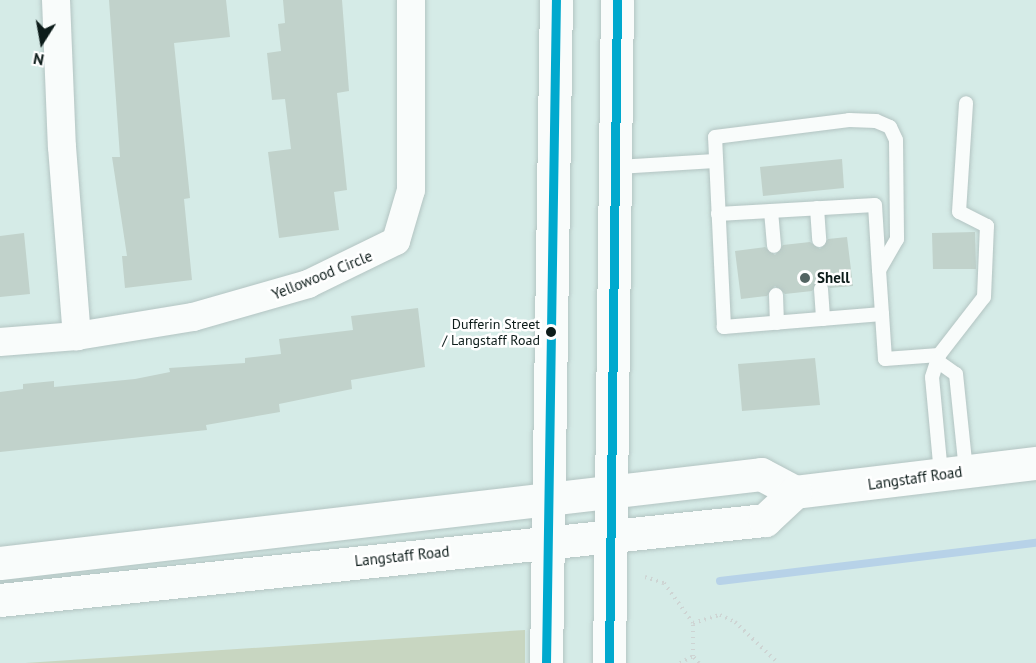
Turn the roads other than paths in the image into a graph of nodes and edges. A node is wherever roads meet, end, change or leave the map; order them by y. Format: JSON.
{"nodes":[{"id":1,"x":56,"y":0,"type":"edge"},
{"id":2,"x":411,"y":0,"type":"edge"},
{"id":3,"x":556,"y":0,"type":"edge"},
{"id":4,"x":617,"y":0,"type":"edge"},
{"id":5,"x":966,"y":103,"type":"dead end"},
{"id":6,"x":716,"y":161,"type":"junction"},
{"id":7,"x":617,"y":167,"type":"junction"},
{"id":8,"x":817,"y":208,"type":"junction"},
{"id":9,"x":771,"y":211,"type":"junction"},
{"id":10,"x":718,"y":213,"type":"junction"},
{"id":11,"x":819,"y":240,"type":"dead end"},
{"id":12,"x":774,"y":246,"type":"dead end"},
{"id":13,"x":879,"y":270,"type":"junction"},
{"id":14,"x":821,"y":289,"type":"dead end"},
{"id":15,"x":776,"y":295,"type":"dead end"},
{"id":16,"x":882,"y":314,"type":"junction"},
{"id":17,"x":823,"y":319,"type":"junction"},
{"id":18,"x":777,"y":323,"type":"junction"},
{"id":19,"x":78,"y":336,"type":"junction"},
{"id":20,"x":0,"y":342,"type":"edge"},
{"id":21,"x":939,"y":359,"type":"junction"},
{"id":22,"x":1036,"y":463,"type":"edge"},
{"id":23,"x":953,"y":473,"type":"junction"},
{"id":24,"x":795,"y":492,"type":"junction"},
{"id":25,"x":610,"y":494,"type":"junction"},
{"id":26,"x":548,"y":501,"type":"junction"},
{"id":27,"x":611,"y":538,"type":"junction"},
{"id":28,"x":548,"y":541,"type":"junction"},
{"id":29,"x":0,"y":563,"type":"edge"},
{"id":30,"x":0,"y":600,"type":"edge"},
{"id":31,"x":546,"y":663,"type":"edge"},
{"id":32,"x":609,"y":663,"type":"edge"}],
"edges":[{"from":1,"to":19,"type":"street"},
{"from":2,"to":19,"type":"street","name":"Yellowood Circle"},
{"from":3,"to":26,"type":"main road"},
{"from":4,"to":7,"type":"main road"},
{"from":5,"to":21,"type":"lane"},
{"from":6,"to":7,"type":"lane"},
{"from":6,"to":10,"type":"lane"},
{"from":6,"to":13,"type":"lane"},
{"from":7,"to":25,"type":"main road"},
{"from":8,"to":9,"type":"lane"},
{"from":8,"to":11,"type":"lane"},
{"from":8,"to":13,"type":"lane"},
{"from":9,"to":10,"type":"lane"},
{"from":9,"to":12,"type":"lane"},
{"from":10,"to":18,"type":"lane"},
{"from":13,"to":16,"type":"lane"},
{"from":14,"to":17,"type":"lane"},
{"from":15,"to":18,"type":"lane"},
{"from":16,"to":17,"type":"lane"},
{"from":16,"to":21,"type":"lane"},
{"from":17,"to":18,"type":"lane"},
{"from":19,"to":20,"type":"street","name":"Yellowood Circle"},
{"from":21,"to":23,"type":"lane"},
{"from":21,"to":23,"type":"lane"},
{"from":22,"to":23,"type":"main road","name":"Langstaff Road"},
{"from":23,"to":24,"type":"main road","name":"Langstaff Road"},
{"from":24,"to":25,"type":"main road"},
{"from":24,"to":27,"type":"main road","name":"Langstaff Road"},
{"from":25,"to":26,"type":"main road"},
{"from":25,"to":27,"type":"main road"},
{"from":26,"to":28,"type":"main road"},
{"from":26,"to":29,"type":"main road"},
{"from":27,"to":28,"type":"main road","name":"Langstaff Road"},
{"from":27,"to":32,"type":"main road"},
{"from":28,"to":30,"type":"main road","name":"Langstaff Road"},
{"from":28,"to":31,"type":"main road"}]}
